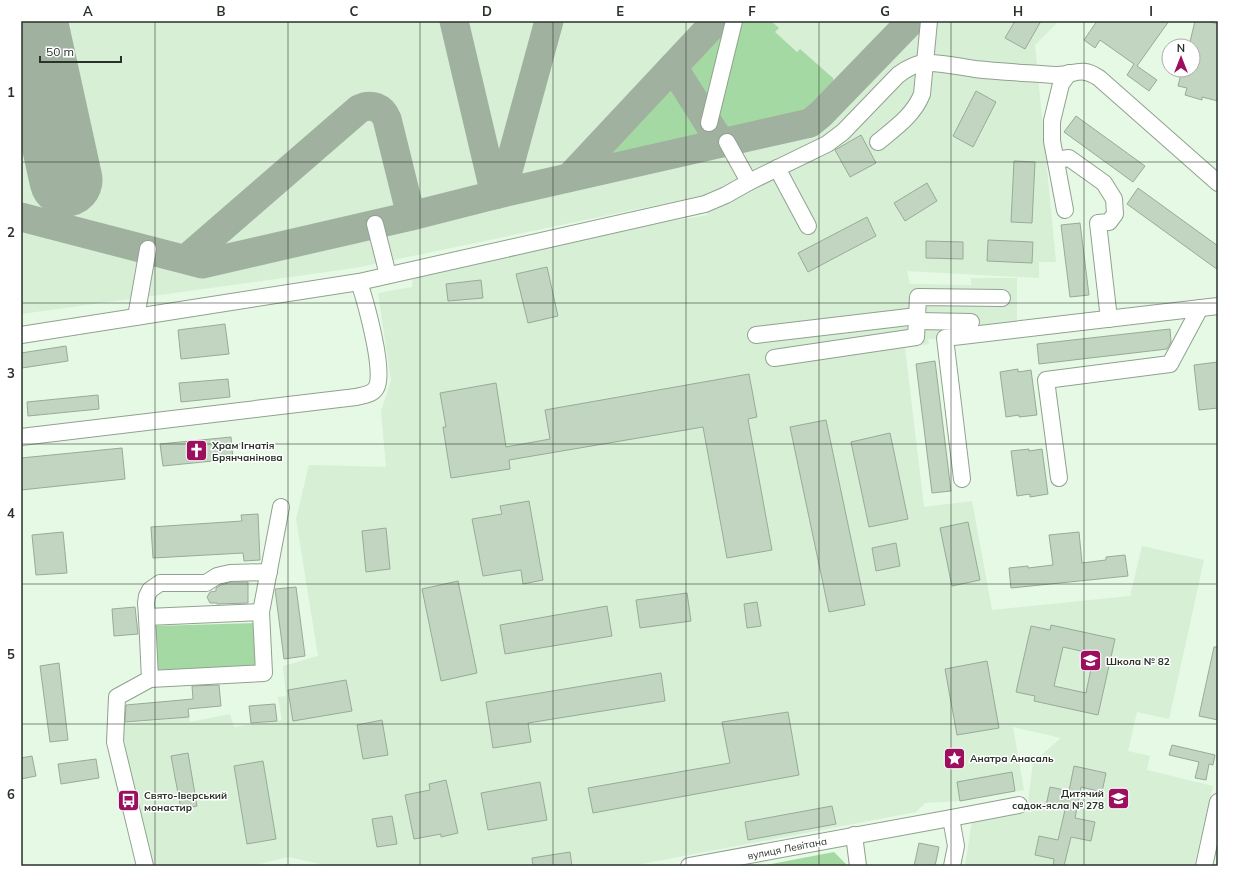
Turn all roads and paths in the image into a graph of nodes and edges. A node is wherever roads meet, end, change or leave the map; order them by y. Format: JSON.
{"nodes":[{"id":1,"x":734,"y":21,"type":"edge"},
{"id":2,"x":929,"y":21,"type":"edge"},
{"id":3,"x":926,"y":63,"type":"junction"},
{"id":4,"x":1069,"y":73,"type":"junction"},
{"id":5,"x":709,"y":123,"type":"dead end"},
{"id":6,"x":727,"y":142,"type":"dead end"},
{"id":7,"x":878,"y":142,"type":"dead end"},
{"id":8,"x":1056,"y":160,"type":"junction"},
{"id":9,"x":776,"y":168,"type":"junction"},
{"id":10,"x":749,"y":182,"type":"junction"},
{"id":11,"x":1218,"y":183,"type":"edge"},
{"id":12,"x":1065,"y":210,"type":"dead end"},
{"id":13,"x":375,"y":224,"type":"dead end"},
{"id":14,"x":808,"y":226,"type":"dead end"},
{"id":15,"x":148,"y":249,"type":"dead end"},
{"id":16,"x":388,"y":275,"type":"junction"},
{"id":17,"x":359,"y":282,"type":"junction"},
{"id":18,"x":1002,"y":298,"type":"dead end"},
{"id":19,"x":1218,"y":306,"type":"edge"},
{"id":20,"x":1200,"y":308,"type":"junction"},
{"id":21,"x":136,"y":317,"type":"junction"},
{"id":22,"x":917,"y":318,"type":"junction"},
{"id":23,"x":1110,"y":319,"type":"junction"},
{"id":24,"x":934,"y":321,"type":"junction"},
{"id":25,"x":972,"y":322,"type":"dead end"},
{"id":26,"x":21,"y":335,"type":"edge"},
{"id":27,"x":756,"y":335,"type":"dead end"},
{"id":28,"x":945,"y":338,"type":"junction"},
{"id":29,"x":774,"y":358,"type":"dead end"},
{"id":30,"x":21,"y":437,"type":"edge"},
{"id":31,"x":962,"y":478,"type":"dead end"},
{"id":32,"x":1059,"y":478,"type":"dead end"},
{"id":33,"x":281,"y":508,"type":"dead end"},
{"id":34,"x":269,"y":572,"type":"junction"},
{"id":35,"x":261,"y":612,"type":"junction"},
{"id":36,"x":148,"y":617,"type":"junction"},
{"id":37,"x":150,"y":678,"type":"junction"},
{"id":38,"x":1218,"y":802,"type":"edge"},
{"id":39,"x":1019,"y":805,"type":"dead end"},
{"id":40,"x":951,"y":818,"type":"junction"},
{"id":41,"x":854,"y":835,"type":"junction"},
{"id":42,"x":145,"y":866,"type":"edge"},
{"id":43,"x":689,"y":866,"type":"edge"},
{"id":44,"x":858,"y":866,"type":"edge"},
{"id":45,"x":952,"y":866,"type":"edge"},
{"id":46,"x":1204,"y":866,"type":"edge"}],
"edges":[{"from":1,"to":5,"type":"street"},
{"from":2,"to":3,"type":"street"},
{"from":3,"to":4,"type":"street"},
{"from":3,"to":7,"type":"street"},
{"from":3,"to":9,"type":"street"},
{"from":4,"to":8,"type":"street"},
{"from":4,"to":11,"type":"street"},
{"from":6,"to":10,"type":"street"},
{"from":8,"to":12,"type":"street"},
{"from":8,"to":23,"type":"street"},
{"from":9,"to":10,"type":"street"},
{"from":9,"to":14,"type":"street"},
{"from":10,"to":16,"type":"street"},
{"from":13,"to":16,"type":"street"},
{"from":15,"to":21,"type":"street"},
{"from":16,"to":17,"type":"street"},
{"from":17,"to":21,"type":"street"},
{"from":17,"to":30,"type":"street"},
{"from":18,"to":22,"type":"street"},
{"from":19,"to":20,"type":"street"},
{"from":20,"to":23,"type":"street"},
{"from":20,"to":32,"type":"street"},
{"from":21,"to":26,"type":"street"},
{"from":22,"to":24,"type":"street"},
{"from":22,"to":27,"type":"street"},
{"from":22,"to":29,"type":"street"},
{"from":23,"to":28,"type":"street"},
{"from":24,"to":25,"type":"street"},
{"from":24,"to":28,"type":"street"},
{"from":28,"to":31,"type":"street"},
{"from":33,"to":34,"type":"street"},
{"from":34,"to":35,"type":"street"},
{"from":34,"to":36,"type":"street"},
{"from":35,"to":36,"type":"street"},
{"from":35,"to":37,"type":"street"},
{"from":36,"to":37,"type":"street"},
{"from":37,"to":42,"type":"street"},
{"from":38,"to":46,"type":"street"},
{"from":39,"to":40,"type":"street","name":"вулиця Левітана"},
{"from":40,"to":41,"type":"street","name":"вулиця Левітана"},
{"from":40,"to":45,"type":"street"},
{"from":41,"to":43,"type":"street","name":"вулиця Левітана"},
{"from":41,"to":44,"type":"street"}]}
